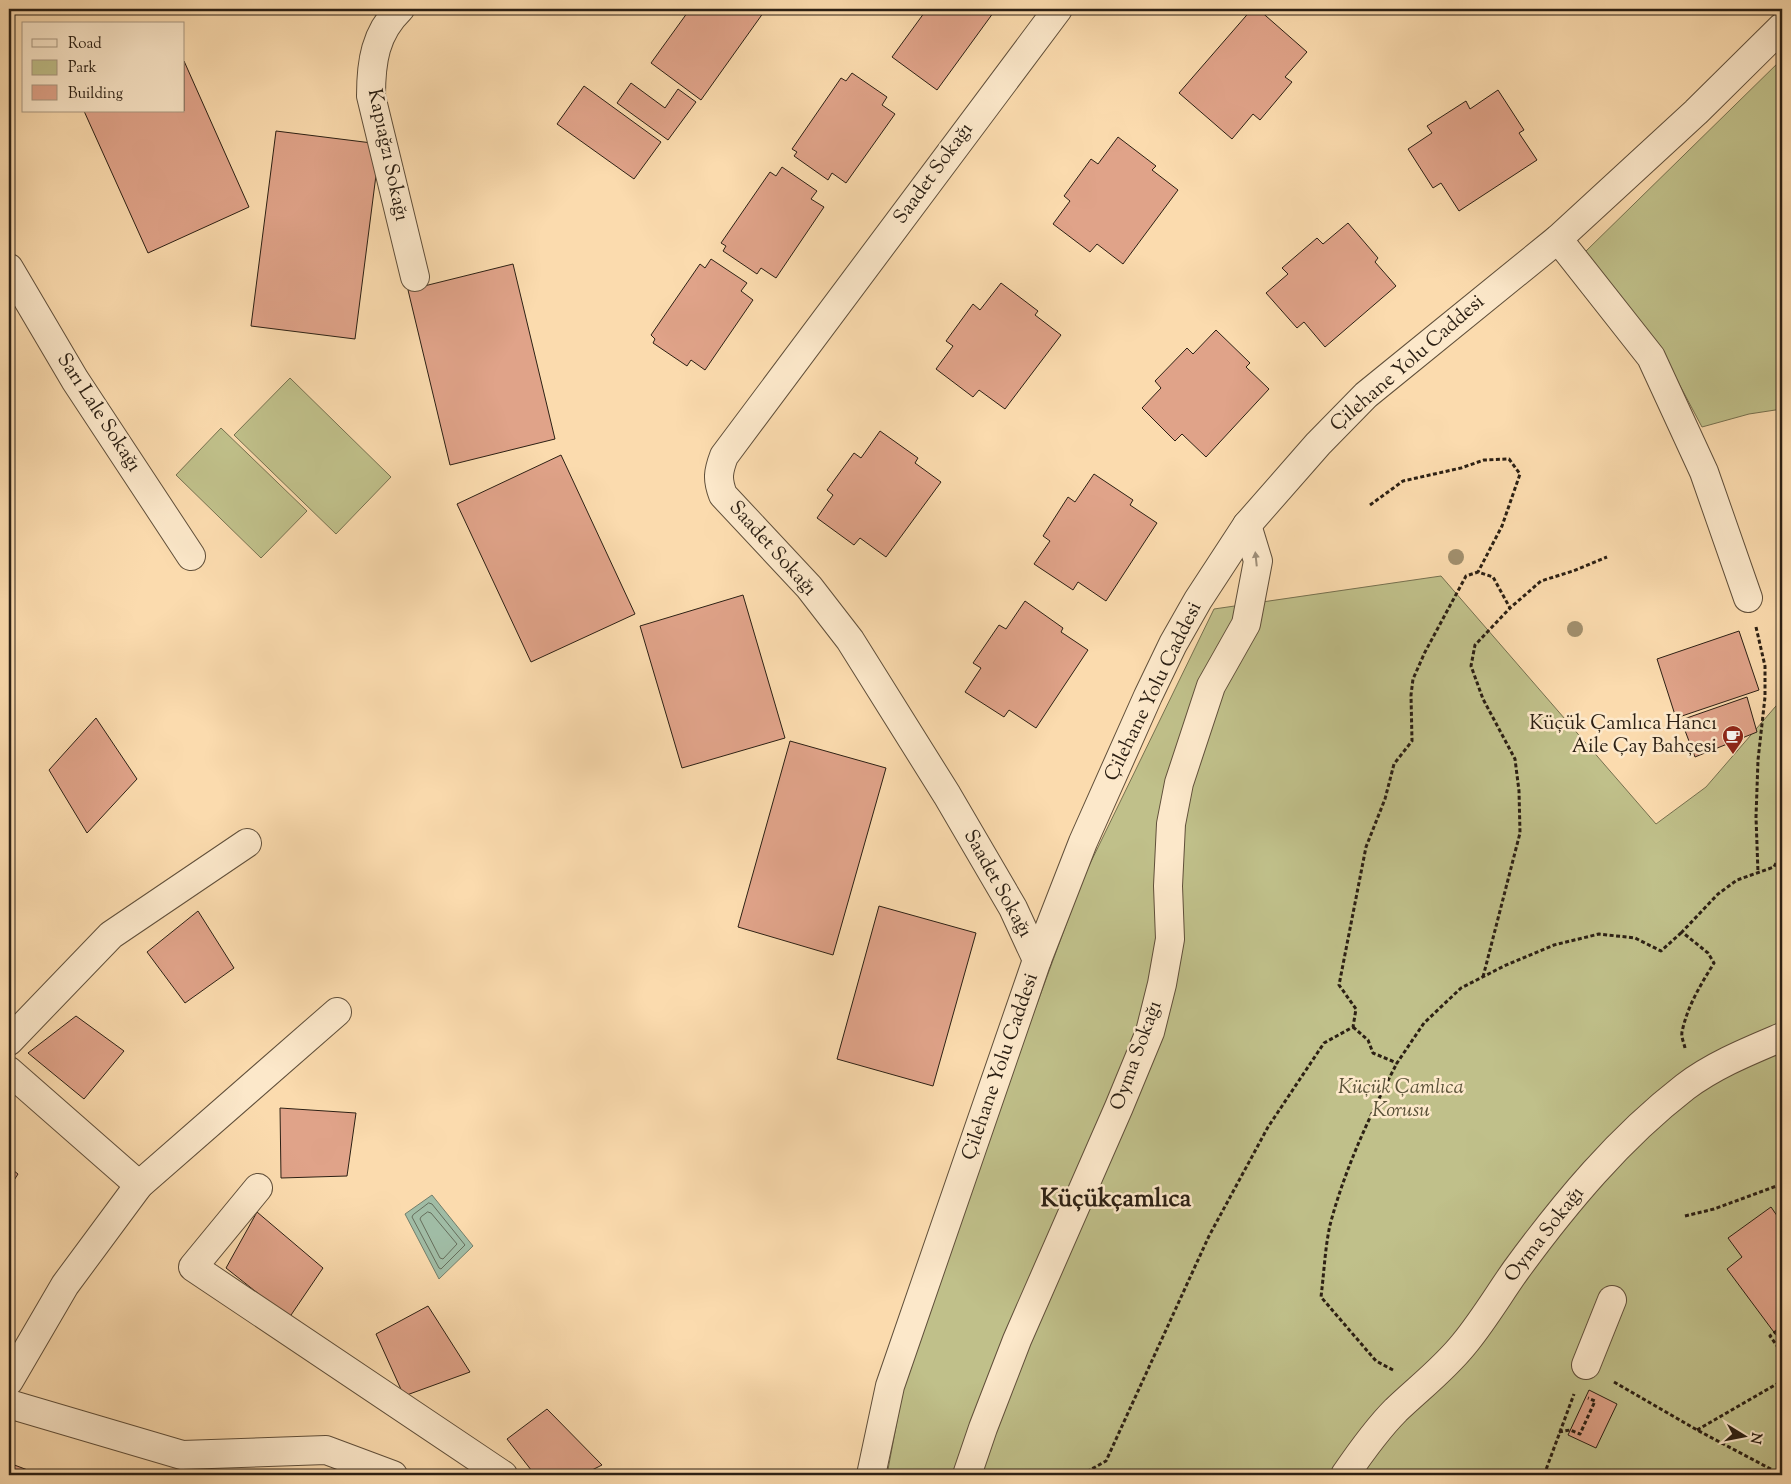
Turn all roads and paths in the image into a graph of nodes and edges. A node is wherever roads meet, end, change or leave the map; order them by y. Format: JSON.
{"nodes":[{"id":1,"x":400,"y":9,"type":"edge"},
{"id":2,"x":1058,"y":9,"type":"edge"},
{"id":3,"x":1782,"y":27,"type":"edge"},
{"id":4,"x":1558,"y":239,"type":"junction"},
{"id":5,"x":9,"y":268,"type":"edge"},
{"id":6,"x":415,"y":277,"type":"dead end"},
{"id":7,"x":1370,"y":505,"type":"dead end"},
{"id":8,"x":1247,"y":525,"type":"junction"},
{"id":9,"x":191,"y":556,"type":"dead end"},
{"id":10,"x":1607,"y":557,"type":"dead end"},
{"id":11,"x":1478,"y":572,"type":"junction"},
{"id":12,"x":1207,"y":585,"type":"junction"},
{"id":13,"x":1748,"y":598,"type":"joint"},
{"id":14,"x":1510,"y":608,"type":"junction"},
{"id":15,"x":1246,"y":624,"type":"junction"},
{"id":16,"x":247,"y":843,"type":"dead end"},
{"id":17,"x":1782,"y":844,"type":"edge"},
{"id":18,"x":1758,"y":873,"type":"junction"},
{"id":19,"x":1682,"y":932,"type":"junction"},
{"id":20,"x":1037,"y":960,"type":"junction"},
{"id":21,"x":1483,"y":977,"type":"junction"},
{"id":22,"x":337,"y":1012,"type":"dead end"},
{"id":23,"x":1353,"y":1027,"type":"junction"},
{"id":24,"x":1782,"y":1036,"type":"edge"},
{"id":25,"x":9,"y":1041,"type":"edge"},
{"id":26,"x":1397,"y":1063,"type":"junction"},
{"id":27,"x":9,"y":1071,"type":"edge"},
{"id":28,"x":1703,"y":1076,"type":"junction"},
{"id":29,"x":1782,"y":1184,"type":"edge"},
{"id":30,"x":140,"y":1185,"type":"junction"},
{"id":31,"x":258,"y":1188,"type":"dead end"},
{"id":32,"x":1685,"y":1216,"type":"dead end"},
{"id":33,"x":1612,"y":1300,"type":"dead end"},
{"id":34,"x":1782,"y":1327,"type":"edge"},
{"id":35,"x":1782,"y":1353,"type":"edge"},
{"id":36,"x":1584,"y":1370,"type":"junction"},
{"id":37,"x":9,"y":1380,"type":"edge"},
{"id":38,"x":1782,"y":1381,"type":"edge"},
{"id":39,"x":1424,"y":1386,"type":"junction"},
{"id":40,"x":9,"y":1404,"type":"edge"},
{"id":41,"x":1697,"y":1430,"type":"junction"},
{"id":42,"x":1558,"y":1432,"type":"junction"},
{"id":43,"x":178,"y":1465,"type":"edge"},
{"id":44,"x":393,"y":1475,"type":"edge"},
{"id":45,"x":503,"y":1475,"type":"edge"},
{"id":46,"x":870,"y":1475,"type":"edge"},
{"id":47,"x":967,"y":1475,"type":"edge"},
{"id":48,"x":1081,"y":1475,"type":"edge"},
{"id":49,"x":1345,"y":1475,"type":"edge"},
{"id":50,"x":1544,"y":1475,"type":"edge"},
{"id":51,"x":1782,"y":1475,"type":"edge"}],
"edges":[{"from":1,"to":6,"type":"street","name":"Kapıağzı Sokağı"},
{"from":2,"to":20,"type":"street","name":"Saadet Sokağı"},
{"from":3,"to":4,"type":"street","name":"Çilehane Yolu Caddesi"},
{"from":4,"to":8,"type":"street","name":"Çilehane Yolu Caddesi"},
{"from":4,"to":13,"type":"street"},
{"from":5,"to":9,"type":"street","name":"Sarı Lale Sokağı"},
{"from":7,"to":11,"type":"path"},
{"from":8,"to":12,"type":"street","name":"Çilehane Yolu Caddesi"},
{"from":15,"to":8,"type":"street","name":"Oyma Sokağı","one_way":true},
{"from":10,"to":14,"type":"path"},
{"from":11,"to":14,"type":"path"},
{"from":11,"to":23,"type":"path"},
{"from":12,"to":15,"type":"street"},
{"from":12,"to":20,"type":"street","name":"Çilehane Yolu Caddesi"},
{"from":13,"to":18,"type":"path"},
{"from":14,"to":21,"type":"path"},
{"from":15,"to":47,"type":"street","name":"Oyma Sokağı"},
{"from":16,"to":25,"type":"street"},
{"from":17,"to":18,"type":"path"},
{"from":18,"to":19,"type":"path"},
{"from":19,"to":21,"type":"path"},
{"from":19,"to":28,"type":"path"},
{"from":20,"to":46,"type":"street","name":"Çilehane Yolu Caddesi"},
{"from":21,"to":26,"type":"path"},
{"from":22,"to":30,"type":"street"},
{"from":23,"to":26,"type":"path"},
{"from":23,"to":48,"type":"path"},
{"from":24,"to":28,"type":"street","name":"Oyma Sokağı"},
{"from":26,"to":39,"type":"path"},
{"from":27,"to":30,"type":"street"},
{"from":28,"to":39,"type":"street","name":"Oyma Sokağı"},
{"from":29,"to":32,"type":"path"},
{"from":30,"to":37,"type":"street"},
{"from":31,"to":45,"type":"street"},
{"from":33,"to":36,"type":"street"},
{"from":34,"to":35,"type":"path"},
{"from":36,"to":41,"type":"path"},
{"from":36,"to":42,"type":"path"},
{"from":36,"to":42,"type":"path"},
{"from":38,"to":41,"type":"path"},
{"from":39,"to":49,"type":"street","name":"Oyma Sokağı"},
{"from":40,"to":43,"type":"street"},
{"from":41,"to":51,"type":"path"},
{"from":42,"to":50,"type":"path"},
{"from":43,"to":44,"type":"street"}]}
